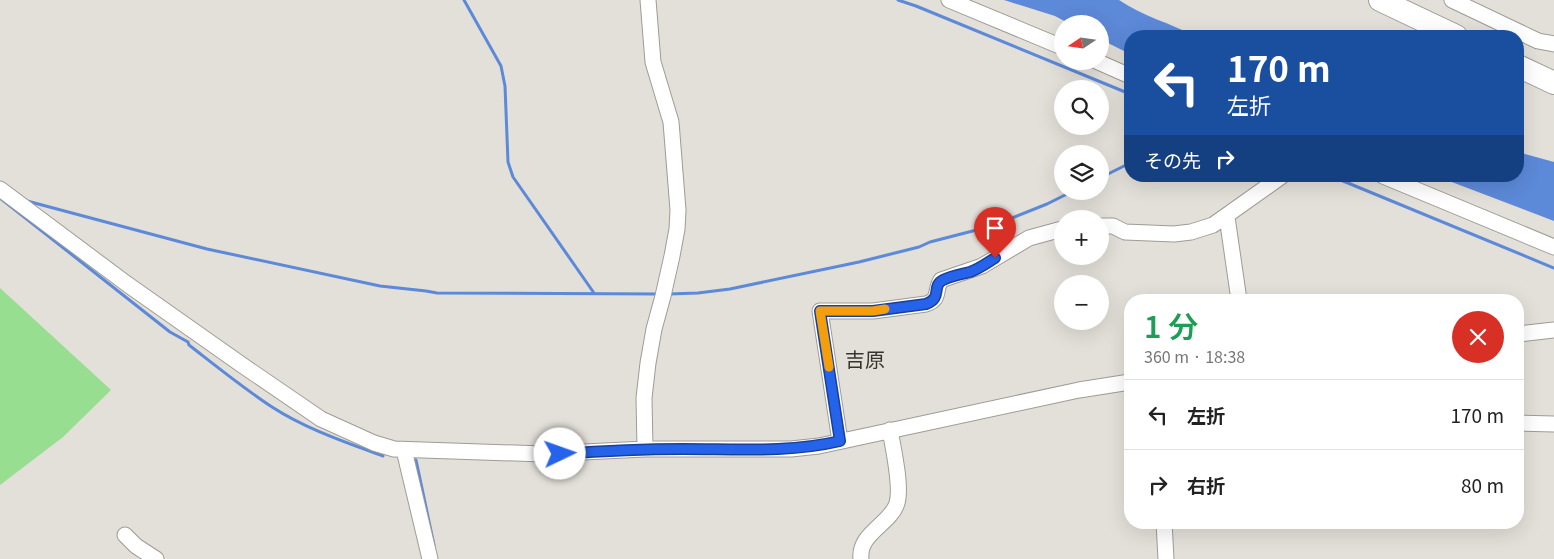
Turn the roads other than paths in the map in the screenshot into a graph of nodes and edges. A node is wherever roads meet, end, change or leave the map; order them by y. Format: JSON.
{"nodes":[{"id":1,"x":648,"y":0,"type":"edge"},
{"id":2,"x":948,"y":0,"type":"edge"},
{"id":3,"x":1380,"y":0,"type":"edge"},
{"id":4,"x":1452,"y":0,"type":"edge"},
{"id":5,"x":1443,"y":30,"type":"edge"},
{"id":6,"x":1515,"y":30,"type":"edge"},
{"id":7,"x":1524,"y":34,"type":"edge"},
{"id":8,"x":1054,"y":44,"type":"edge"},
{"id":9,"x":1554,"y":44,"type":"edge"},
{"id":10,"x":1109,"y":67,"type":"edge"},
{"id":11,"x":1524,"y":69,"type":"edge"},
{"id":12,"x":1124,"y":73,"type":"edge"},
{"id":13,"x":1554,"y":83,"type":"edge"},
{"id":14,"x":1274,"y":182,"type":"edge"},
{"id":15,"x":1397,"y":182,"type":"edge"},
{"id":16,"x":0,"y":189,"type":"edge"},
{"id":17,"x":1226,"y":217,"type":"junction"},
{"id":18,"x":1109,"y":226,"type":"edge"},
{"id":19,"x":1054,"y":232,"type":"edge"},
{"id":20,"x":1554,"y":247,"type":"edge"},
{"id":21,"x":1238,"y":294,"type":"edge"},
{"id":22,"x":1554,"y":330,"type":"edge"},
{"id":23,"x":1524,"y":333,"type":"edge"},
{"id":24,"x":1124,"y":383,"type":"edge"},
{"id":25,"x":1524,"y":423,"type":"edge"},
{"id":26,"x":1554,"y":424,"type":"edge"},
{"id":27,"x":890,"y":430,"type":"junction"},
{"id":28,"x":840,"y":441,"type":"junction"},
{"id":29,"x":646,"y":449,"type":"junction"},
{"id":30,"x":404,"y":450,"type":"junction"},
{"id":31,"x":1164,"y":529,"type":"edge"},
{"id":32,"x":125,"y":535,"type":"dead end"},
{"id":33,"x":156,"y":559,"type":"edge"},
{"id":34,"x":430,"y":559,"type":"edge"},
{"id":35,"x":862,"y":559,"type":"edge"},
{"id":36,"x":1166,"y":559,"type":"edge"}],
"edges":[{"from":1,"to":29,"type":"street"},
{"from":2,"to":8,"type":"street"},
{"from":3,"to":5,"type":"highway"},
{"from":4,"to":6,"type":"street"},
{"from":7,"to":9,"type":"street"},
{"from":10,"to":12,"type":"street"},
{"from":11,"to":13,"type":"highway"},
{"from":14,"to":17,"type":"street"},
{"from":15,"to":20,"type":"street"},
{"from":16,"to":30,"type":"street"},
{"from":17,"to":18,"type":"street"},
{"from":17,"to":21,"type":"street"},
{"from":19,"to":28,"type":"street"},
{"from":22,"to":23,"type":"street"},
{"from":24,"to":27,"type":"street"},
{"from":25,"to":26,"type":"street"},
{"from":27,"to":28,"type":"street"},
{"from":27,"to":35,"type":"street"},
{"from":28,"to":29,"type":"street"},
{"from":29,"to":30,"type":"street"},
{"from":30,"to":34,"type":"street"},
{"from":31,"to":36,"type":"street"},
{"from":32,"to":33,"type":"street"}]}
